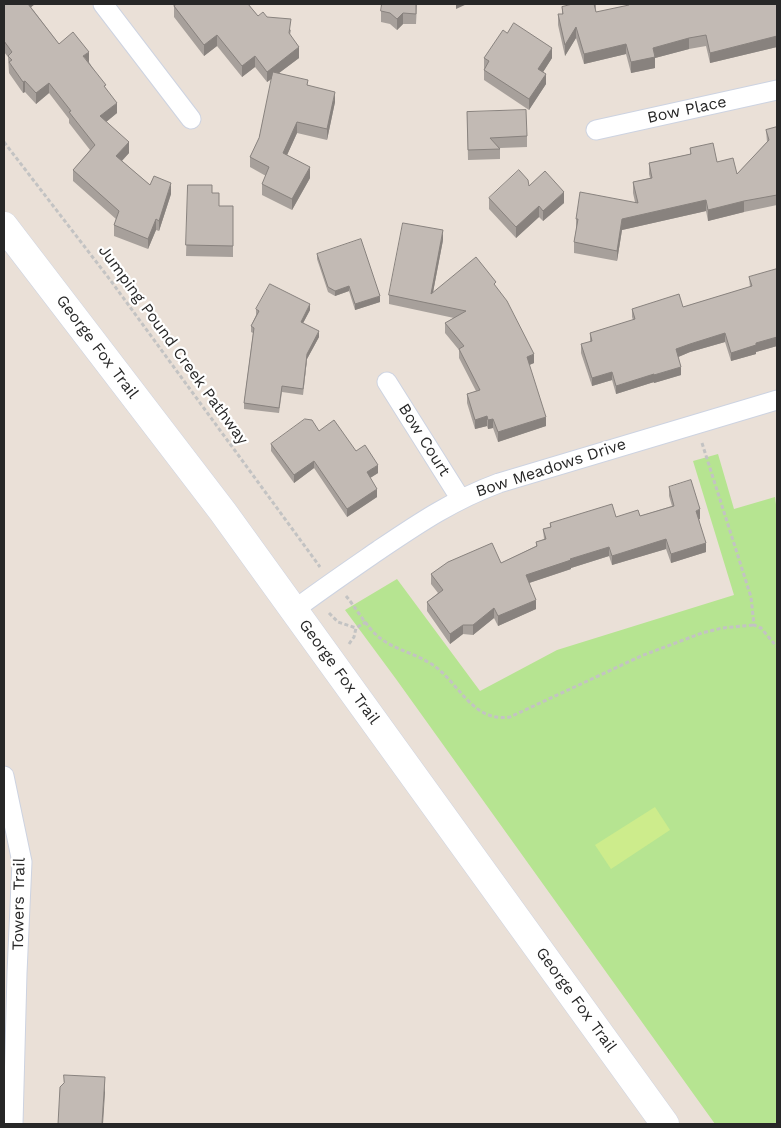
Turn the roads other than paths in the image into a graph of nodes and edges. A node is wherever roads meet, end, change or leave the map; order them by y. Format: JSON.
{"nodes":[{"id":1,"x":102,"y":4,"type":"edge"},
{"id":2,"x":777,"y":90,"type":"edge"},
{"id":3,"x":191,"y":119,"type":"dead end"},
{"id":4,"x":596,"y":130,"type":"dead end"},
{"id":5,"x":4,"y":226,"type":"edge"},
{"id":6,"x":387,"y":382,"type":"dead end"},
{"id":7,"x":777,"y":400,"type":"edge"},
{"id":8,"x":460,"y":498,"type":"junction"},
{"id":9,"x":294,"y":610,"type":"junction"},
{"id":10,"x":4,"y":776,"type":"edge"},
{"id":11,"x":13,"y":1124,"type":"edge"},
{"id":12,"x":665,"y":1124,"type":"edge"}],
"edges":[{"from":1,"to":3,"type":"street"},
{"from":2,"to":4,"type":"street","name":"Bow Place"},
{"from":5,"to":9,"type":"street","name":"George Fox Trail"},
{"from":6,"to":8,"type":"street","name":"Bow Court"},
{"from":7,"to":8,"type":"street","name":"Bow Meadows Drive"},
{"from":8,"to":9,"type":"street","name":"Bow Meadows Drive"},
{"from":9,"to":12,"type":"street","name":"George Fox Trail"},
{"from":10,"to":11,"type":"street","name":"Towers Trail"}]}
